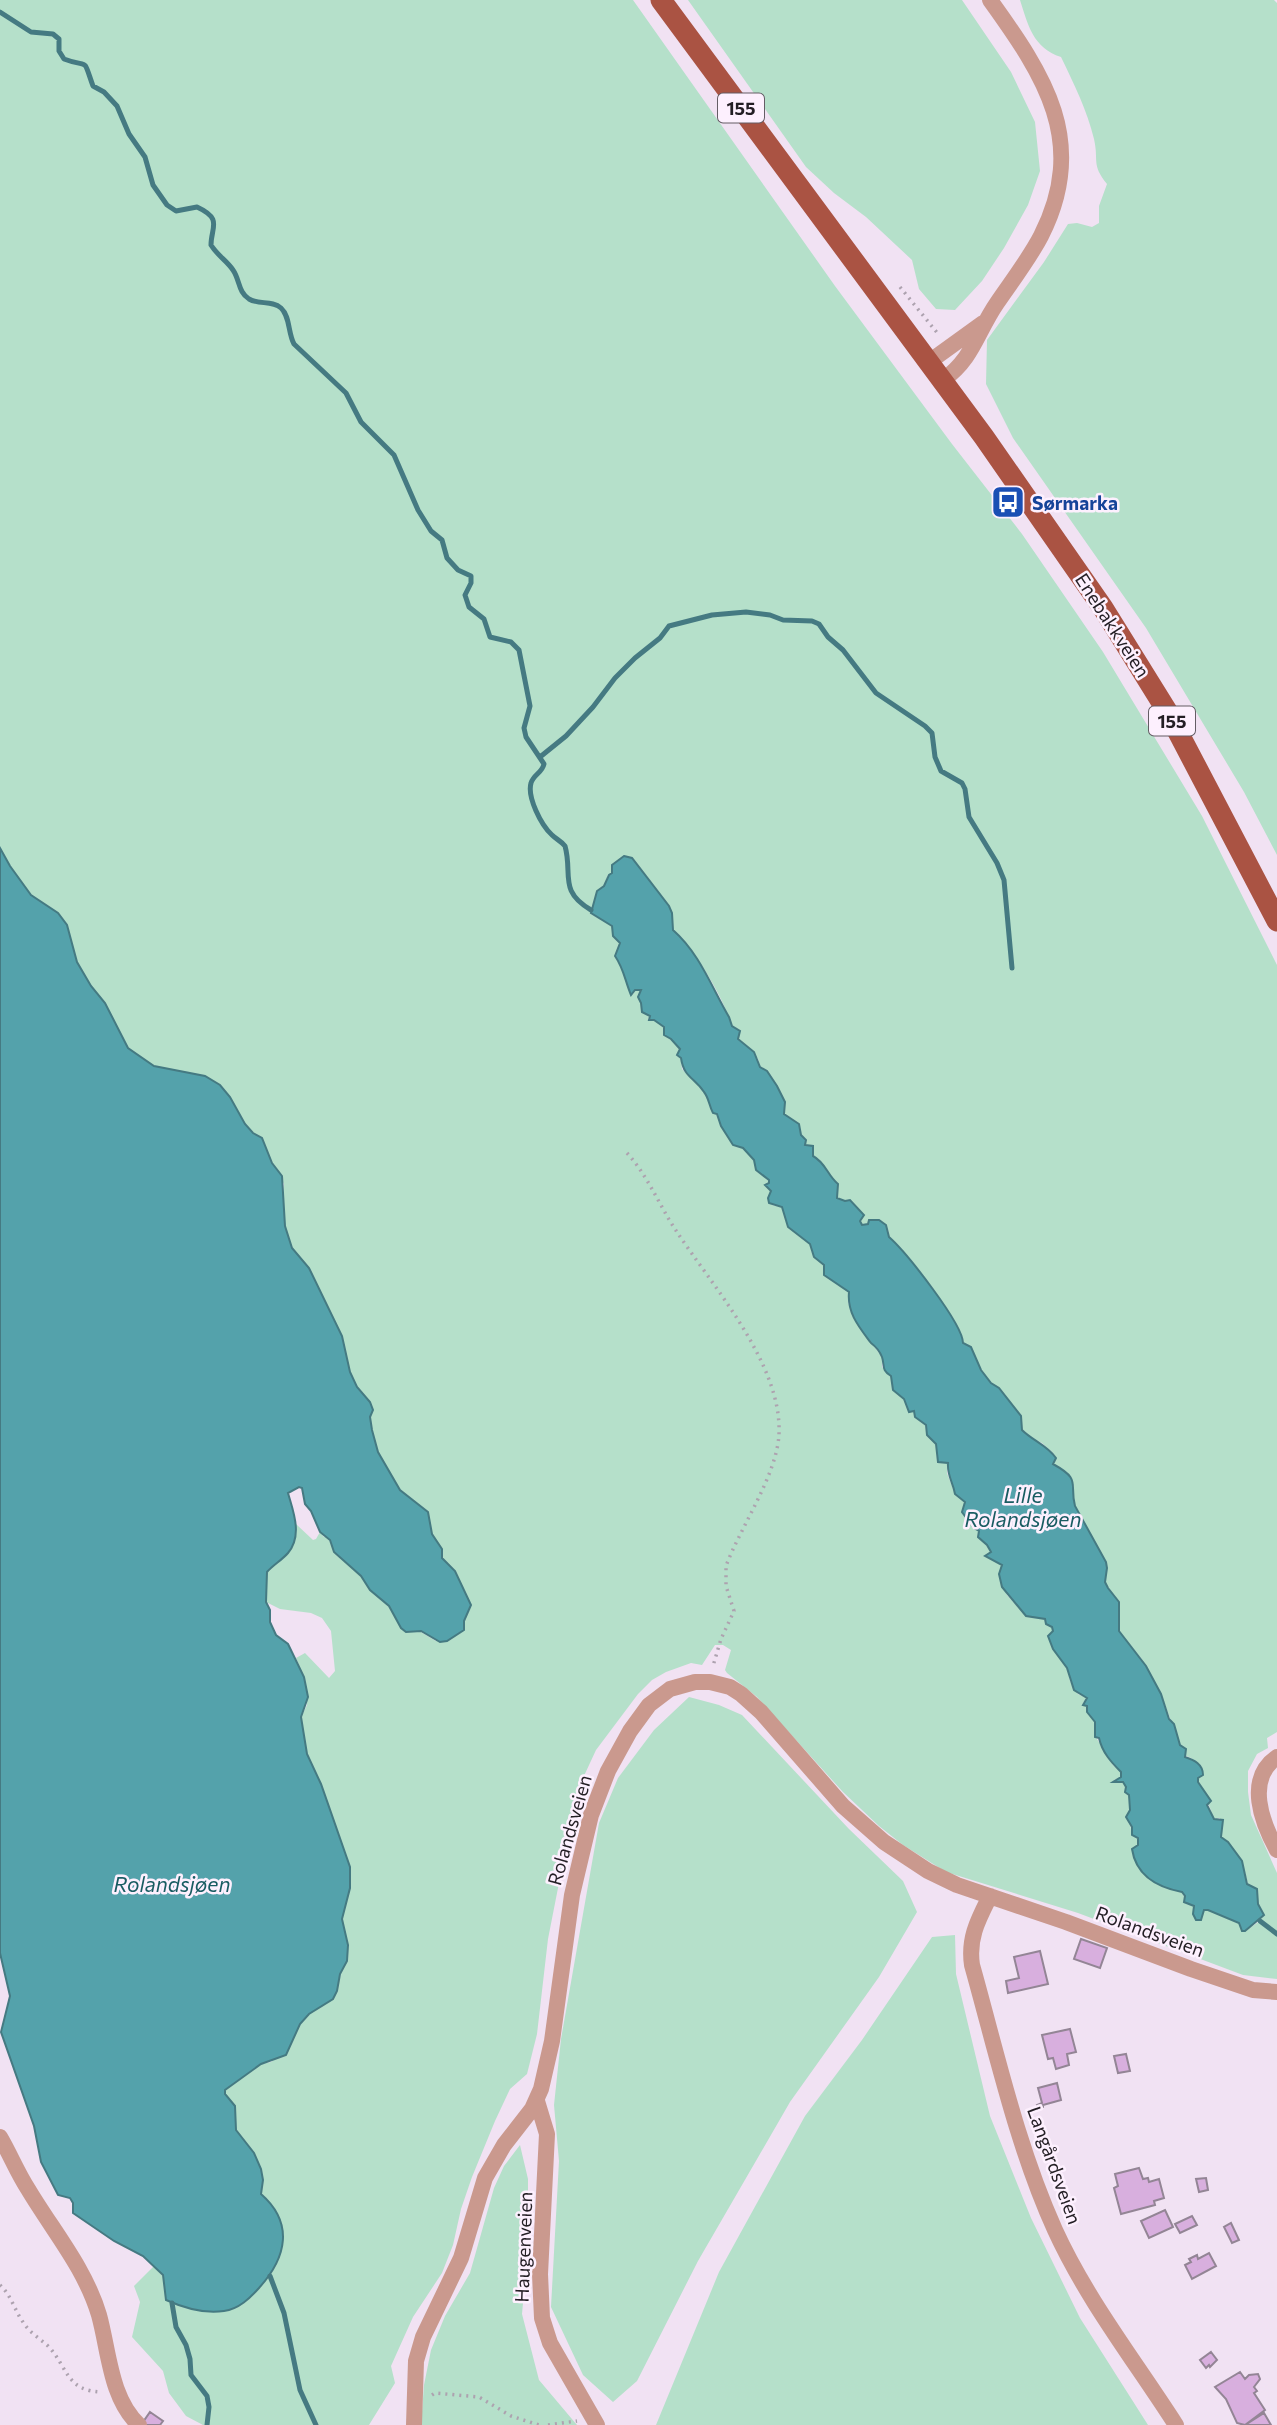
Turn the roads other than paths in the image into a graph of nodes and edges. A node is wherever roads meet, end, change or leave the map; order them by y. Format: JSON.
{"nodes":[{"id":1,"x":662,"y":0,"type":"edge"},
{"id":2,"x":990,"y":0,"type":"edge"},
{"id":3,"x":983,"y":323,"type":"junction"},
{"id":4,"x":929,"y":362,"type":"junction"},
{"id":5,"x":943,"y":380,"type":"junction"},
{"id":6,"x":1277,"y":921,"type":"edge"},
{"id":7,"x":1277,"y":1757,"type":"edge"},
{"id":8,"x":1277,"y":1850,"type":"edge"},
{"id":9,"x":989,"y":1896,"type":"junction"},
{"id":10,"x":1277,"y":1992,"type":"edge"},
{"id":11,"x":537,"y":2101,"type":"junction"},
{"id":12,"x":0,"y":2137,"type":"edge"},
{"id":13,"x":596,"y":2422,"type":"edge"},
{"id":14,"x":139,"y":2425,"type":"edge"},
{"id":15,"x":414,"y":2425,"type":"edge"},
{"id":16,"x":1176,"y":2425,"type":"edge"}],
"edges":[{"from":1,"to":4,"type":"main road","name":"Enebakkveien","number":"155"},
{"from":2,"to":3,"type":"street"},
{"from":3,"to":4,"type":"street"},
{"from":3,"to":5,"type":"street"},
{"from":4,"to":5,"type":"main road","name":"Enebakkveien","number":"155"},
{"from":5,"to":6,"type":"main road","name":"Enebakkveien","number":"155"},
{"from":7,"to":8,"type":"street"},
{"from":9,"to":10,"type":"street","name":"Rolandsveien"},
{"from":9,"to":11,"type":"street","name":"Rolandsveien"},
{"from":9,"to":16,"type":"street","name":"Langårdsveien"},
{"from":11,"to":13,"type":"street","name":"Haugenveien"},
{"from":11,"to":15,"type":"street","name":"Rolandsveien"},
{"from":12,"to":14,"type":"street"}]}
